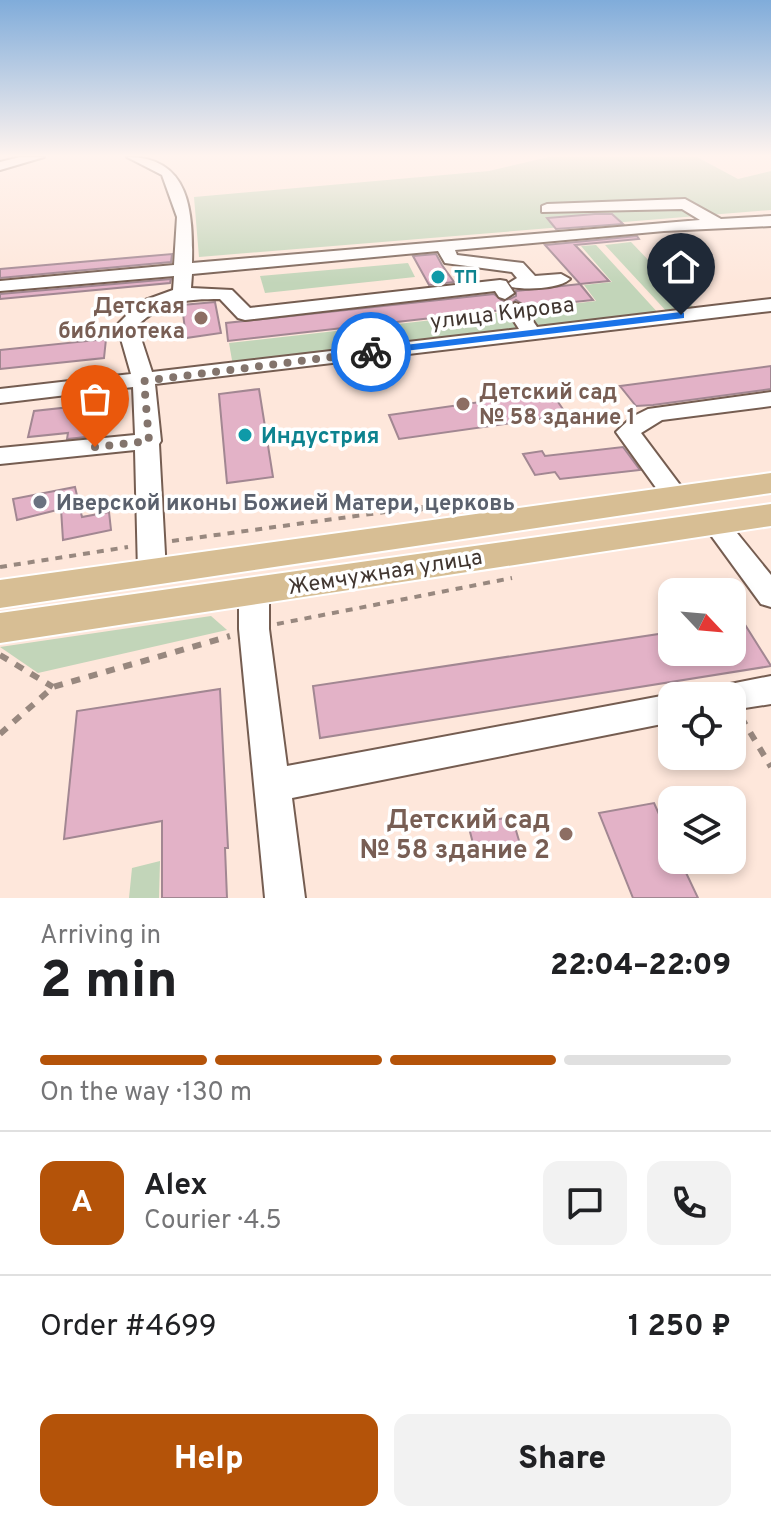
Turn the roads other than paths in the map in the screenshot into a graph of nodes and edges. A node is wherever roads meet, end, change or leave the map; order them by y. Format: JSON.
{"nodes":[{"id":1,"x":178,"y":199,"type":"edge"},
{"id":2,"x":547,"y":209,"type":"dead end"},
{"id":3,"x":771,"y":221,"type":"edge"},
{"id":4,"x":719,"y":224,"type":"junction"},
{"id":5,"x":444,"y":246,"type":"junction"},
{"id":6,"x":183,"y":269,"type":"junction"},
{"id":7,"x":561,"y":279,"type":"dead end"},
{"id":8,"x":531,"y":282,"type":"junction"},
{"id":9,"x":0,"y":286,"type":"edge"},
{"id":10,"x":182,"y":293,"type":"junction"},
{"id":11,"x":507,"y":295,"type":"junction"},
{"id":12,"x":771,"y":305,"type":"edge"},
{"id":13,"x":531,"y":332,"type":"junction"},
{"id":14,"x":144,"y":381,"type":"junction"},
{"id":15,"x":0,"y":396,"type":"edge"},
{"id":16,"x":771,"y":399,"type":"edge"},
{"id":17,"x":149,"y":441,"type":"junction"},
{"id":18,"x":0,"y":456,"type":"edge"},
{"id":19,"x":771,"y":483,"type":"edge"},
{"id":20,"x":676,"y":497,"type":"junction"},
{"id":21,"x":771,"y":515,"type":"edge"},
{"id":22,"x":715,"y":523,"type":"junction"},
{"id":23,"x":152,"y":558,"type":"junction"},
{"id":24,"x":254,"y":592,"type":"junction"},
{"id":25,"x":0,"y":594,"type":"edge"},
{"id":26,"x":771,"y":596,"type":"edge"},
{"id":27,"x":0,"y":628,"type":"edge"},
{"id":28,"x":771,"y":690,"type":"edge"},
{"id":29,"x":746,"y":701,"type":"edge"},
{"id":30,"x":658,"y":711,"type":"edge"},
{"id":31,"x":273,"y":785,"type":"junction"},
{"id":32,"x":285,"y":898,"type":"edge"}],
"edges":[{"from":1,"to":6,"type":"street"},
{"from":2,"to":4,"type":"street"},
{"from":3,"to":4,"type":"street"},
{"from":4,"to":5,"type":"street"},
{"from":5,"to":6,"type":"street"},
{"from":5,"to":8,"type":"street"},
{"from":6,"to":9,"type":"street"},
{"from":6,"to":10,"type":"street"},
{"from":7,"to":8,"type":"street"},
{"from":8,"to":11,"type":"street"},
{"from":10,"to":11,"type":"street"},
{"from":10,"to":14,"type":"street"},
{"from":11,"to":13,"type":"street"},
{"from":12,"to":13,"type":"street","name":"улица Кирова"},
{"from":13,"to":14,"type":"street","name":"улица Кирова"},
{"from":14,"to":15,"type":"street","name":"улица Кирова"},
{"from":14,"to":17,"type":"street"},
{"from":16,"to":20,"type":"street"},
{"from":17,"to":18,"type":"street"},
{"from":17,"to":23,"type":"street"},
{"from":19,"to":20,"type":"main road","name":"Жемчужная улица"},
{"from":20,"to":23,"type":"main road","name":"Жемчужная улица"},
{"from":21,"to":22,"type":"main road","name":"Жемчужная улица"},
{"from":22,"to":24,"type":"main road","name":"Жемчужная улица"},
{"from":22,"to":26,"type":"street"},
{"from":23,"to":25,"type":"main road","name":"Жемчужная улица"},
{"from":24,"to":27,"type":"main road","name":"Жемчужная улица"},
{"from":24,"to":31,"type":"street"},
{"from":28,"to":29,"type":"street"},
{"from":30,"to":31,"type":"street"},
{"from":31,"to":32,"type":"street"}]}
